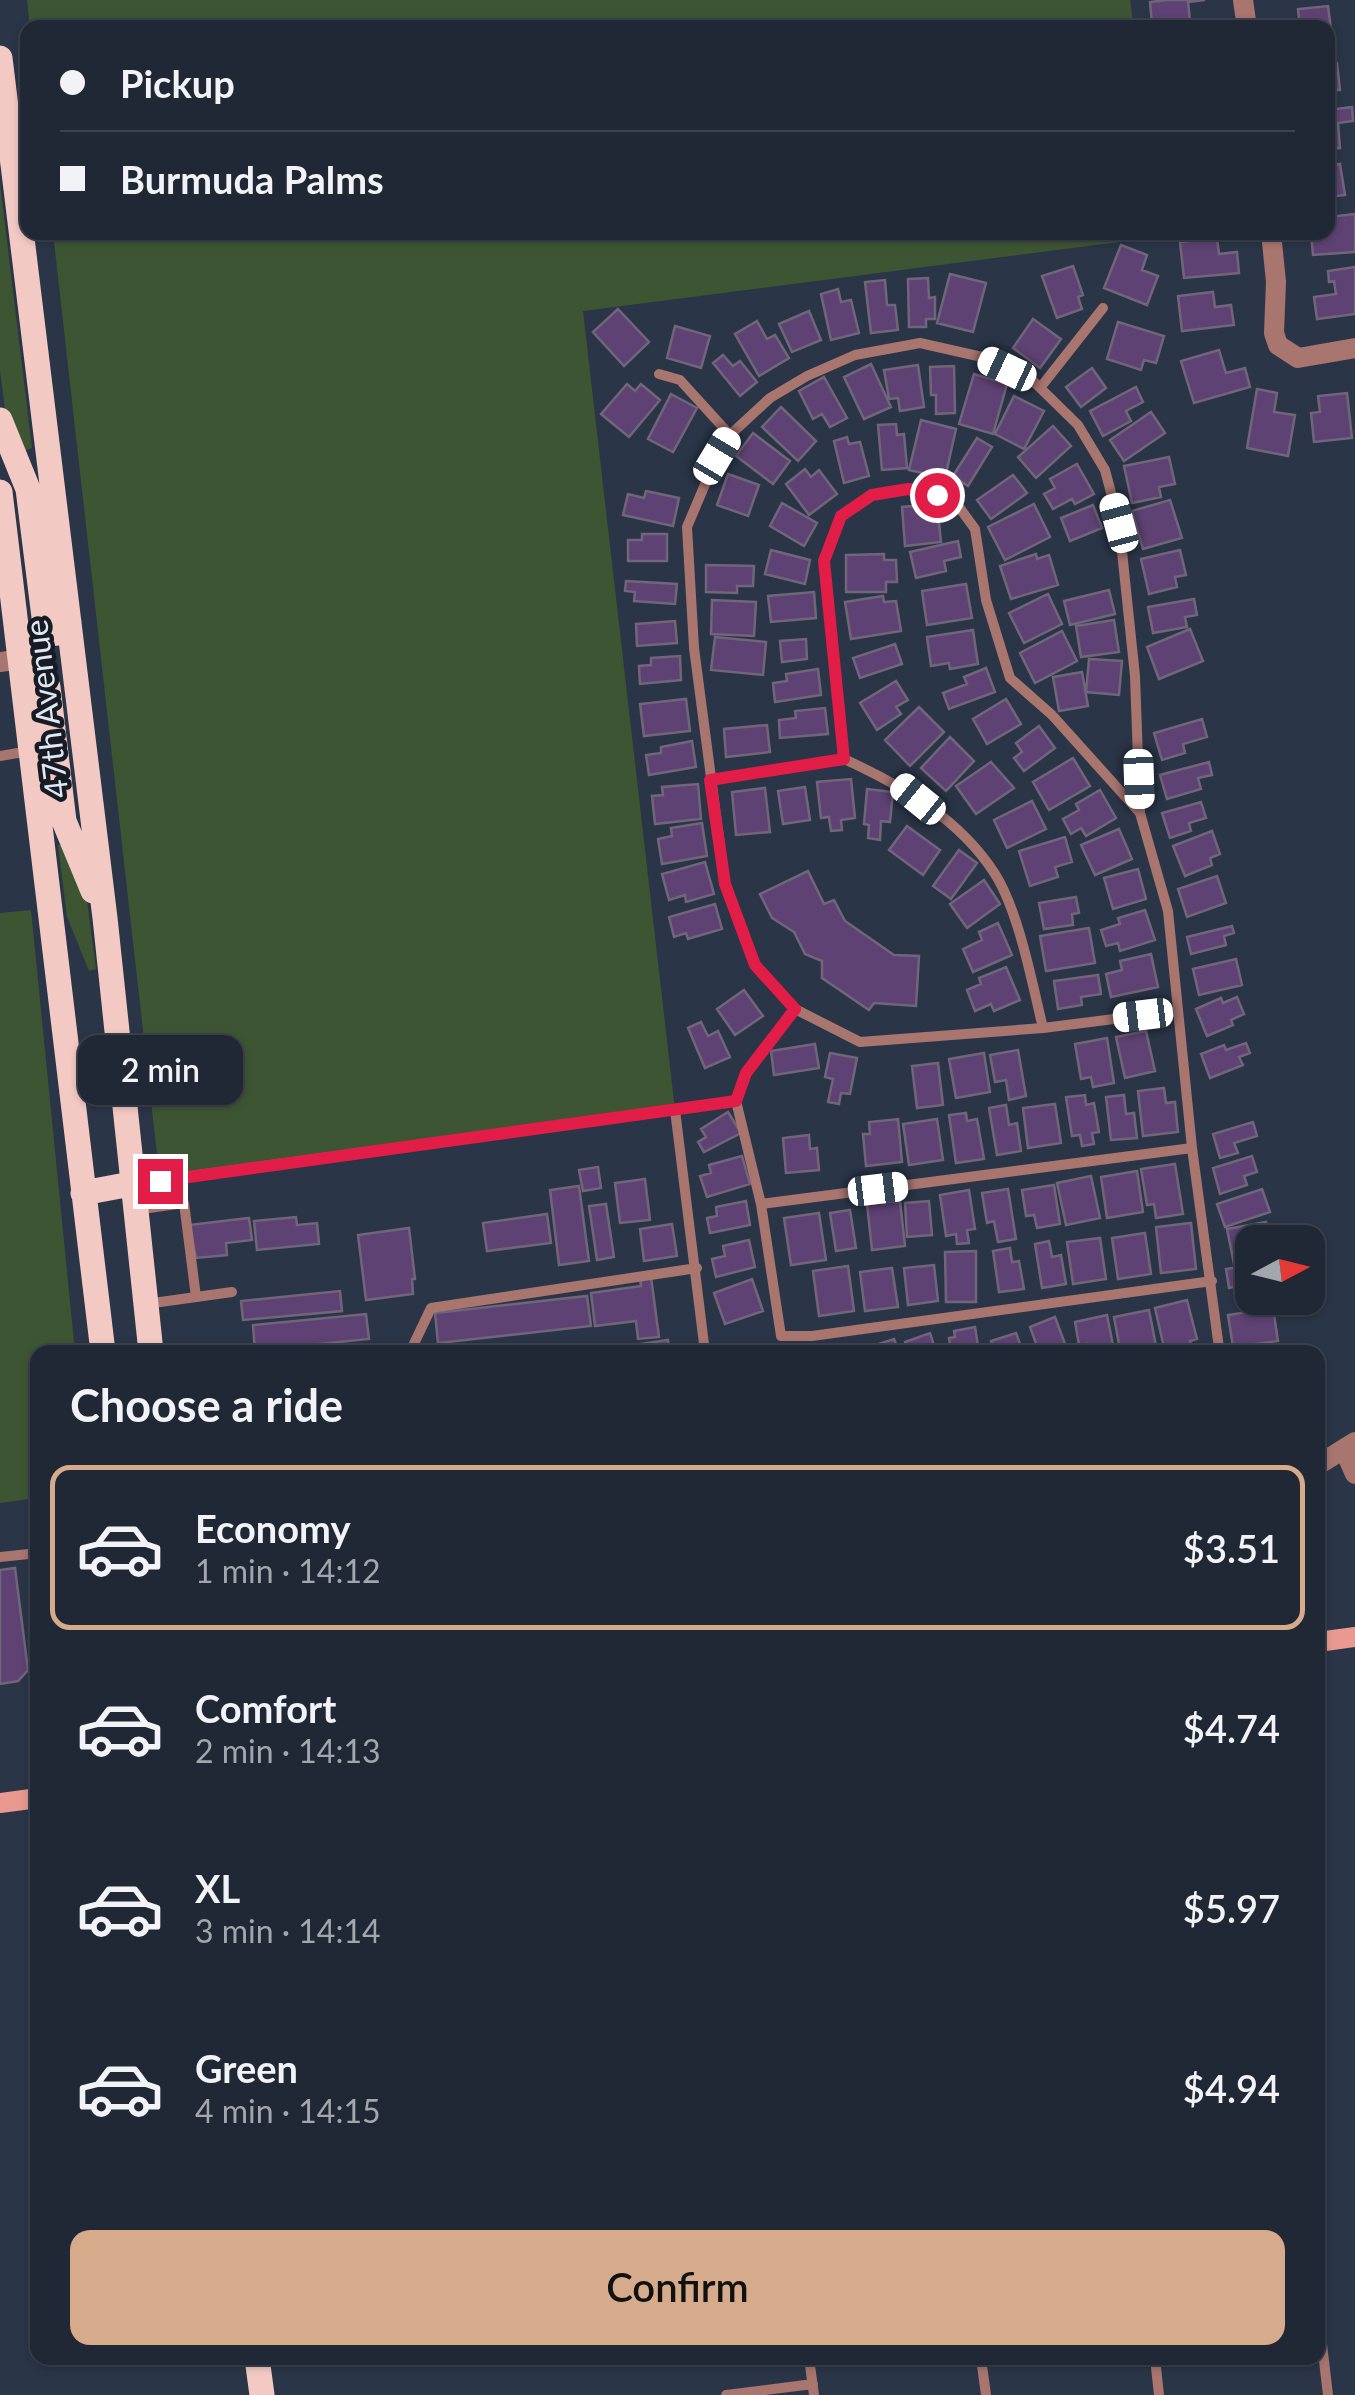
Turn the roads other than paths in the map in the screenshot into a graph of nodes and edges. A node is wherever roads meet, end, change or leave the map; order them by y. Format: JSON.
{"nodes":[{"id":1,"x":0,"y":58,"type":"edge"},
{"id":2,"x":20,"y":221,"type":"edge"},
{"id":3,"x":22,"y":240,"type":"edge"},
{"id":4,"x":1271,"y":240,"type":"edge"},
{"id":5,"x":1103,"y":308,"type":"dead end"},
{"id":6,"x":1355,"y":348,"type":"edge"},
{"id":7,"x":658,"y":374,"type":"dead end"},
{"id":8,"x":1040,"y":388,"type":"junction"},
{"id":9,"x":0,"y":420,"type":"edge"},
{"id":10,"x":730,"y":435,"type":"junction"},
{"id":11,"x":1,"y":508,"type":"edge"},
{"id":12,"x":69,"y":622,"type":"junction"},
{"id":13,"x":10,"y":661,"type":"edge"},
{"id":14,"x":32,"y":751,"type":"junction"},
{"id":15,"x":0,"y":756,"type":"edge"},
{"id":16,"x":844,"y":759,"type":"junction"},
{"id":17,"x":710,"y":780,"type":"junction"},
{"id":18,"x":1140,"y":813,"type":"junction"},
{"id":19,"x":105,"y":918,"type":"junction"},
{"id":20,"x":795,"y":1009,"type":"junction"},
{"id":21,"x":1177,"y":1011,"type":"junction"},
{"id":22,"x":1043,"y":1028,"type":"junction"},
{"id":23,"x":736,"y":1101,"type":"junction"},
{"id":24,"x":674,"y":1110,"type":"junction"},
{"id":25,"x":1192,"y":1148,"type":"junction"},
{"id":26,"x":83,"y":1193,"type":"junction"},
{"id":27,"x":132,"y":1197,"type":"junction"},
{"id":28,"x":761,"y":1204,"type":"junction"},
{"id":29,"x":696,"y":1268,"type":"junction"},
{"id":30,"x":1212,"y":1281,"type":"junction"},
{"id":31,"x":232,"y":1292,"type":"dead end"},
{"id":32,"x":196,"y":1297,"type":"junction"},
{"id":33,"x":145,"y":1304,"type":"junction"},
{"id":34,"x":102,"y":1345,"type":"edge"},
{"id":35,"x":149,"y":1345,"type":"edge"},
{"id":36,"x":415,"y":1345,"type":"edge"},
{"id":37,"x":704,"y":1345,"type":"edge"},
{"id":38,"x":1220,"y":1345,"type":"edge"},
{"id":39,"x":1350,"y":1446,"type":"edge"},
{"id":40,"x":1325,"y":1462,"type":"edge"},
{"id":41,"x":1355,"y":1474,"type":"edge"},
{"id":42,"x":30,"y":1554,"type":"edge"},
{"id":43,"x":0,"y":1558,"type":"edge"},
{"id":44,"x":1355,"y":1637,"type":"edge"},
{"id":45,"x":1325,"y":1641,"type":"edge"},
{"id":46,"x":30,"y":1799,"type":"edge"},
{"id":47,"x":0,"y":1803,"type":"edge"},
{"id":48,"x":259,"y":2365,"type":"edge"},
{"id":49,"x":982,"y":2365,"type":"edge"},
{"id":50,"x":1156,"y":2365,"type":"edge"},
{"id":51,"x":1324,"y":2365,"type":"edge"},
{"id":52,"x":814,"y":2389,"type":"edge"},
{"id":53,"x":262,"y":2395,"type":"edge"},
{"id":54,"x":726,"y":2395,"type":"edge"},
{"id":55,"x":986,"y":2395,"type":"edge"},
{"id":56,"x":1160,"y":2395,"type":"edge"},
{"id":57,"x":1328,"y":2395,"type":"edge"}],
"edges":[{"from":1,"to":2,"type":"main road","name":"47th Avenue"},
{"from":3,"to":12,"type":"main road","name":"47th Avenue"},
{"from":4,"to":6,"type":"street"},
{"from":5,"to":8,"type":"lane"},
{"from":7,"to":10,"type":"lane"},
{"from":8,"to":10,"type":"lane"},
{"from":8,"to":18,"type":"lane"},
{"from":9,"to":12,"type":"main road"},
{"from":10,"to":17,"type":"lane"},
{"from":11,"to":13,"type":"main road","name":"47th Avenue"},
{"from":12,"to":19,"type":"main road","name":"47th Avenue"},
{"from":13,"to":14,"type":"main road","name":"47th Avenue"},
{"from":13,"to":19,"type":"main road"},
{"from":14,"to":15,"type":"lane"},
{"from":14,"to":26,"type":"main road","name":"47th Avenue"},
{"from":16,"to":17,"type":"lane"},
{"from":16,"to":18,"type":"lane"},
{"from":16,"to":22,"type":"lane"},
{"from":17,"to":20,"type":"lane"},
{"from":18,"to":21,"type":"lane"},
{"from":19,"to":27,"type":"main road","name":"47th Avenue"},
{"from":20,"to":22,"type":"lane"},
{"from":20,"to":23,"type":"lane"},
{"from":21,"to":22,"type":"lane"},
{"from":21,"to":25,"type":"lane"},
{"from":23,"to":24,"type":"lane"},
{"from":23,"to":28,"type":"lane"},
{"from":24,"to":27,"type":"lane"},
{"from":24,"to":29,"type":"lane"},
{"from":25,"to":28,"type":"lane"},
{"from":25,"to":30,"type":"lane"},
{"from":26,"to":27,"type":"main road"},
{"from":26,"to":34,"type":"main road","name":"47th Avenue"},
{"from":27,"to":32,"type":"lane"},
{"from":27,"to":33,"type":"main road","name":"47th Avenue"},
{"from":28,"to":30,"type":"lane"},
{"from":29,"to":36,"type":"lane"},
{"from":29,"to":37,"type":"lane"},
{"from":30,"to":38,"type":"lane"},
{"from":31,"to":32,"type":"lane"},
{"from":32,"to":33,"type":"lane"},
{"from":33,"to":35,"type":"main road","name":"47th Avenue"},
{"from":39,"to":40,"type":"street"},
{"from":39,"to":41,"type":"street"},
{"from":42,"to":43,"type":"lane"},
{"from":44,"to":45,"type":"main road"},
{"from":46,"to":47,"type":"main road"},
{"from":48,"to":53,"type":"main road"},
{"from":49,"to":55,"type":"lane"},
{"from":50,"to":56,"type":"lane"},
{"from":51,"to":57,"type":"lane"},
{"from":52,"to":54,"type":"lane"}]}
